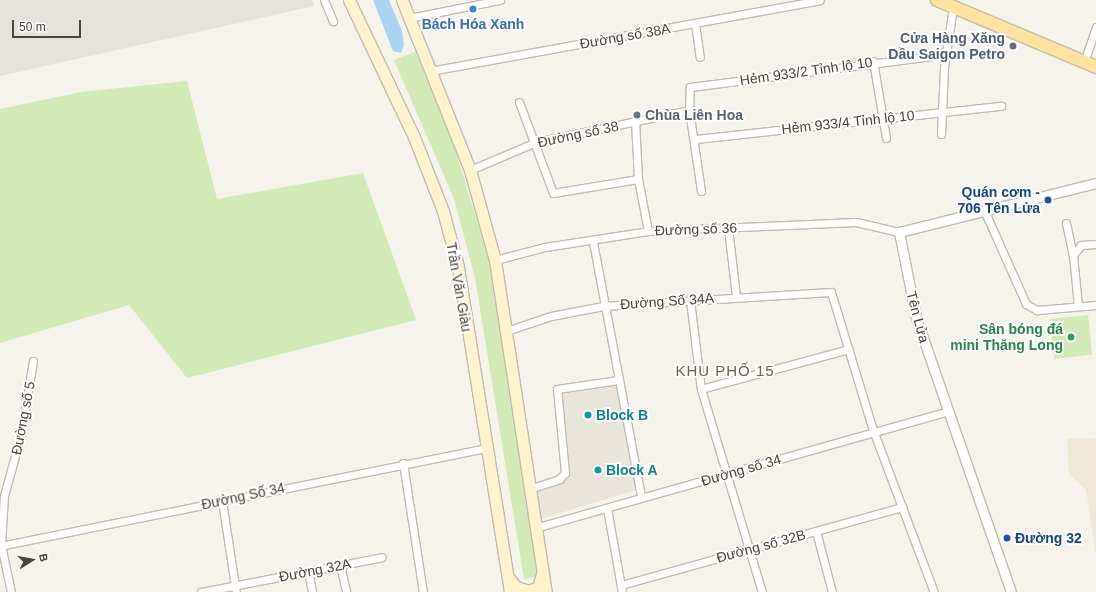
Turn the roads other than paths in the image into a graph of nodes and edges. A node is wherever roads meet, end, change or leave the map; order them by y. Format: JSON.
{"nodes":[{"id":1,"x":324,"y":0,"type":"edge"},
{"id":2,"x":349,"y":0,"type":"edge"},
{"id":3,"x":402,"y":0,"type":"edge"},
{"id":4,"x":500,"y":0,"type":"edge"},
{"id":5,"x":820,"y":0,"type":"edge"},
{"id":6,"x":937,"y":0,"type":"edge"},
{"id":7,"x":953,"y":7,"type":"junction"},
{"id":8,"x":409,"y":18,"type":"junction"},
{"id":9,"x":333,"y":21,"type":"dead end"},
{"id":10,"x":695,"y":23,"type":"junction"},
{"id":11,"x":1096,"y":27,"type":"edge"},
{"id":12,"x":946,"y":54,"type":"junction"},
{"id":13,"x":700,"y":56,"type":"dead end"},
{"id":14,"x":873,"y":61,"type":"junction"},
{"id":15,"x":1084,"y":62,"type":"junction"},
{"id":16,"x":1096,"y":67,"type":"edge"},
{"id":17,"x":430,"y":70,"type":"junction"},
{"id":18,"x":518,"y":102,"type":"dead end"},
{"id":19,"x":1001,"y":106,"type":"dead end"},
{"id":20,"x":689,"y":110,"type":"junction"},
{"id":21,"x":941,"y":113,"type":"junction"},
{"id":22,"x":881,"y":116,"type":"junction"},
{"id":23,"x":635,"y":121,"type":"junction"},
{"id":24,"x":940,"y":134,"type":"dead end"},
{"id":25,"x":886,"y":138,"type":"dead end"},
{"id":26,"x":696,"y":140,"type":"junction"},
{"id":27,"x":536,"y":142,"type":"junction"},
{"id":28,"x":470,"y":170,"type":"junction"},
{"id":29,"x":638,"y":179,"type":"junction"},
{"id":30,"x":1096,"y":183,"type":"edge"},
{"id":31,"x":701,"y":190,"type":"dead end"},
{"id":32,"x":984,"y":210,"type":"junction"},
{"id":33,"x":1066,"y":223,"type":"dead end"},
{"id":34,"x":728,"y":228,"type":"junction"},
{"id":35,"x":648,"y":231,"type":"junction"},
{"id":36,"x":899,"y":232,"type":"junction"},
{"id":37,"x":593,"y":242,"type":"junction"},
{"id":38,"x":1096,"y":244,"type":"edge"},
{"id":39,"x":1073,"y":255,"type":"junction"},
{"id":40,"x":495,"y":260,"type":"junction"},
{"id":41,"x":736,"y":296,"type":"junction"},
{"id":42,"x":690,"y":300,"type":"junction"},
{"id":43,"x":1096,"y":305,"type":"edge"},
{"id":44,"x":604,"y":306,"type":"junction"},
{"id":45,"x":1078,"y":306,"type":"junction"},
{"id":46,"x":506,"y":331,"type":"junction"},
{"id":47,"x":849,"y":349,"type":"junction"},
{"id":48,"x":33,"y":361,"type":"dead end"},
{"id":49,"x":618,"y":380,"type":"junction"},
{"id":50,"x":701,"y":389,"type":"junction"},
{"id":51,"x":946,"y":412,"type":"junction"},
{"id":52,"x":874,"y":430,"type":"junction"},
{"id":53,"x":487,"y":448,"type":"junction"},
{"id":54,"x":403,"y":463,"type":"junction"},
{"id":55,"x":726,"y":475,"type":"junction"},
{"id":56,"x":529,"y":489,"type":"junction"},
{"id":57,"x":641,"y":497,"type":"junction"},
{"id":58,"x":222,"y":501,"type":"junction"},
{"id":59,"x":902,"y":507,"type":"junction"},
{"id":60,"x":607,"y":508,"type":"junction"},
{"id":61,"x":535,"y":528,"type":"junction"},
{"id":62,"x":816,"y":531,"type":"junction"},
{"id":63,"x":1,"y":545,"type":"edge"},
{"id":64,"x":749,"y":549,"type":"junction"},
{"id":65,"x":382,"y":557,"type":"dead end"},
{"id":66,"x":340,"y":565,"type":"junction"},
{"id":67,"x":308,"y":571,"type":"junction"},
{"id":68,"x":542,"y":573,"type":"junction"},
{"id":69,"x":508,"y":577,"type":"junction"},
{"id":70,"x":236,"y":589,"type":"edge"},
{"id":71,"x":621,"y":589,"type":"edge"},
{"id":72,"x":11,"y":592,"type":"edge"},
{"id":73,"x":201,"y":592,"type":"edge"},
{"id":74,"x":312,"y":592,"type":"edge"},
{"id":75,"x":346,"y":592,"type":"edge"},
{"id":76,"x":423,"y":592,"type":"edge"},
{"id":77,"x":510,"y":592,"type":"edge"},
{"id":78,"x":546,"y":592,"type":"edge"},
{"id":79,"x":762,"y":592,"type":"edge"},
{"id":80,"x":832,"y":592,"type":"edge"},
{"id":81,"x":934,"y":592,"type":"edge"},
{"id":82,"x":1011,"y":592,"type":"edge"}],
"edges":[{"from":1,"to":9,"type":"street"},
{"from":2,"to":53,"type":"main road","name":"Trần Văn Giàu"},
{"from":3,"to":8,"type":"main road"},
{"from":4,"to":8,"type":"street"},
{"from":5,"to":10,"type":"street","name":"Đường số 38A"},
{"from":6,"to":7,"type":"main road"},
{"from":7,"to":12,"type":"street"},
{"from":7,"to":15,"type":"main road"},
{"from":8,"to":17,"type":"main road"},
{"from":10,"to":13,"type":"street"},
{"from":10,"to":17,"type":"street","name":"Đường số 38A"},
{"from":11,"to":15,"type":"street"},
{"from":12,"to":14,"type":"street","name":"Hẻm 933/2 Tỉnh lộ 10"},
{"from":12,"to":21,"type":"street"},
{"from":14,"to":20,"type":"street","name":"Hẻm 933/2 Tỉnh lộ 10"},
{"from":14,"to":22,"type":"street"},
{"from":15,"to":16,"type":"main road"},
{"from":17,"to":28,"type":"main road"},
{"from":18,"to":27,"type":"street"},
{"from":19,"to":21,"type":"street","name":"Hẻm 933/4 Tỉnh lộ 10"},
{"from":20,"to":23,"type":"street","name":"Đường số 38"},
{"from":20,"to":26,"type":"street"},
{"from":21,"to":22,"type":"street","name":"Hẻm 933/4 Tỉnh lộ 10"},
{"from":21,"to":24,"type":"street"},
{"from":22,"to":25,"type":"street"},
{"from":22,"to":26,"type":"street","name":"Hẻm 933/4 Tỉnh lộ 10"},
{"from":23,"to":27,"type":"street","name":"Đường số 38"},
{"from":23,"to":29,"type":"street"},
{"from":26,"to":31,"type":"street"},
{"from":27,"to":28,"type":"street","name":"Đường số 38"},
{"from":27,"to":29,"type":"street"},
{"from":28,"to":40,"type":"main road"},
{"from":29,"to":35,"type":"street"},
{"from":30,"to":32,"type":"street"},
{"from":32,"to":36,"type":"street"},
{"from":32,"to":45,"type":"street"},
{"from":33,"to":39,"type":"street"},
{"from":34,"to":35,"type":"street","name":"Đường số 36"},
{"from":34,"to":36,"type":"street","name":"Đường số 36"},
{"from":34,"to":41,"type":"street"},
{"from":35,"to":37,"type":"street","name":"Đường số 36"},
{"from":36,"to":51,"type":"street","name":"Tên Lửa"},
{"from":37,"to":40,"type":"street","name":"Đường số 36"},
{"from":37,"to":44,"type":"street"},
{"from":38,"to":39,"type":"street"},
{"from":39,"to":45,"type":"street"},
{"from":40,"to":46,"type":"main road"},
{"from":41,"to":42,"type":"street","name":"Đường Số 34A"},
{"from":41,"to":47,"type":"street","name":"Đường Số 34A"},
{"from":42,"to":44,"type":"street","name":"Đường Số 34A"},
{"from":42,"to":50,"type":"street"},
{"from":43,"to":45,"type":"street"},
{"from":44,"to":46,"type":"street","name":"Đường Số 34A"},
{"from":44,"to":49,"type":"street"},
{"from":46,"to":56,"type":"main road"},
{"from":47,"to":50,"type":"street"},
{"from":47,"to":52,"type":"street"},
{"from":48,"to":63,"type":"street","name":"Đường số 5"},
{"from":49,"to":56,"type":"street"},
{"from":49,"to":57,"type":"street"},
{"from":50,"to":55,"type":"street"},
{"from":51,"to":52,"type":"street","name":"Đường số 34"},
{"from":51,"to":82,"type":"street","name":"Tên Lửa"},
{"from":52,"to":55,"type":"street","name":"Đường số 34"},
{"from":52,"to":59,"type":"street"},
{"from":53,"to":54,"type":"street","name":"Đường Số 34"},
{"from":53,"to":69,"type":"main road","name":"Trần Văn Giàu"},
{"from":54,"to":58,"type":"street","name":"Đường Số 34"},
{"from":54,"to":76,"type":"street"},
{"from":55,"to":57,"type":"street","name":"Đường số 34"},
{"from":55,"to":64,"type":"street"},
{"from":56,"to":61,"type":"main road"},
{"from":57,"to":60,"type":"street","name":"Đường số 34"},
{"from":58,"to":63,"type":"street","name":"Đường Số 34"},
{"from":58,"to":70,"type":"street"},
{"from":59,"to":62,"type":"street","name":"Đường số 32B"},
{"from":59,"to":81,"type":"street"},
{"from":60,"to":61,"type":"street","name":"Đường số 34"},
{"from":60,"to":71,"type":"street"},
{"from":61,"to":68,"type":"main road"},
{"from":62,"to":64,"type":"street","name":"Đường số 32B"},
{"from":62,"to":80,"type":"street"},
{"from":63,"to":72,"type":"street"},
{"from":64,"to":71,"type":"street","name":"Đường số 32B"},
{"from":64,"to":79,"type":"street"},
{"from":65,"to":66,"type":"street","name":"Đường 32A"},
{"from":66,"to":67,"type":"street","name":"Đường 32A"},
{"from":66,"to":75,"type":"street"},
{"from":67,"to":70,"type":"street","name":"Đường 32A"},
{"from":67,"to":74,"type":"street"},
{"from":68,"to":69,"type":"main road"},
{"from":68,"to":78,"type":"main road"},
{"from":69,"to":77,"type":"main road","name":"Trần Văn Giàu"},
{"from":70,"to":73,"type":"street","name":"Đường 32A"}]}
